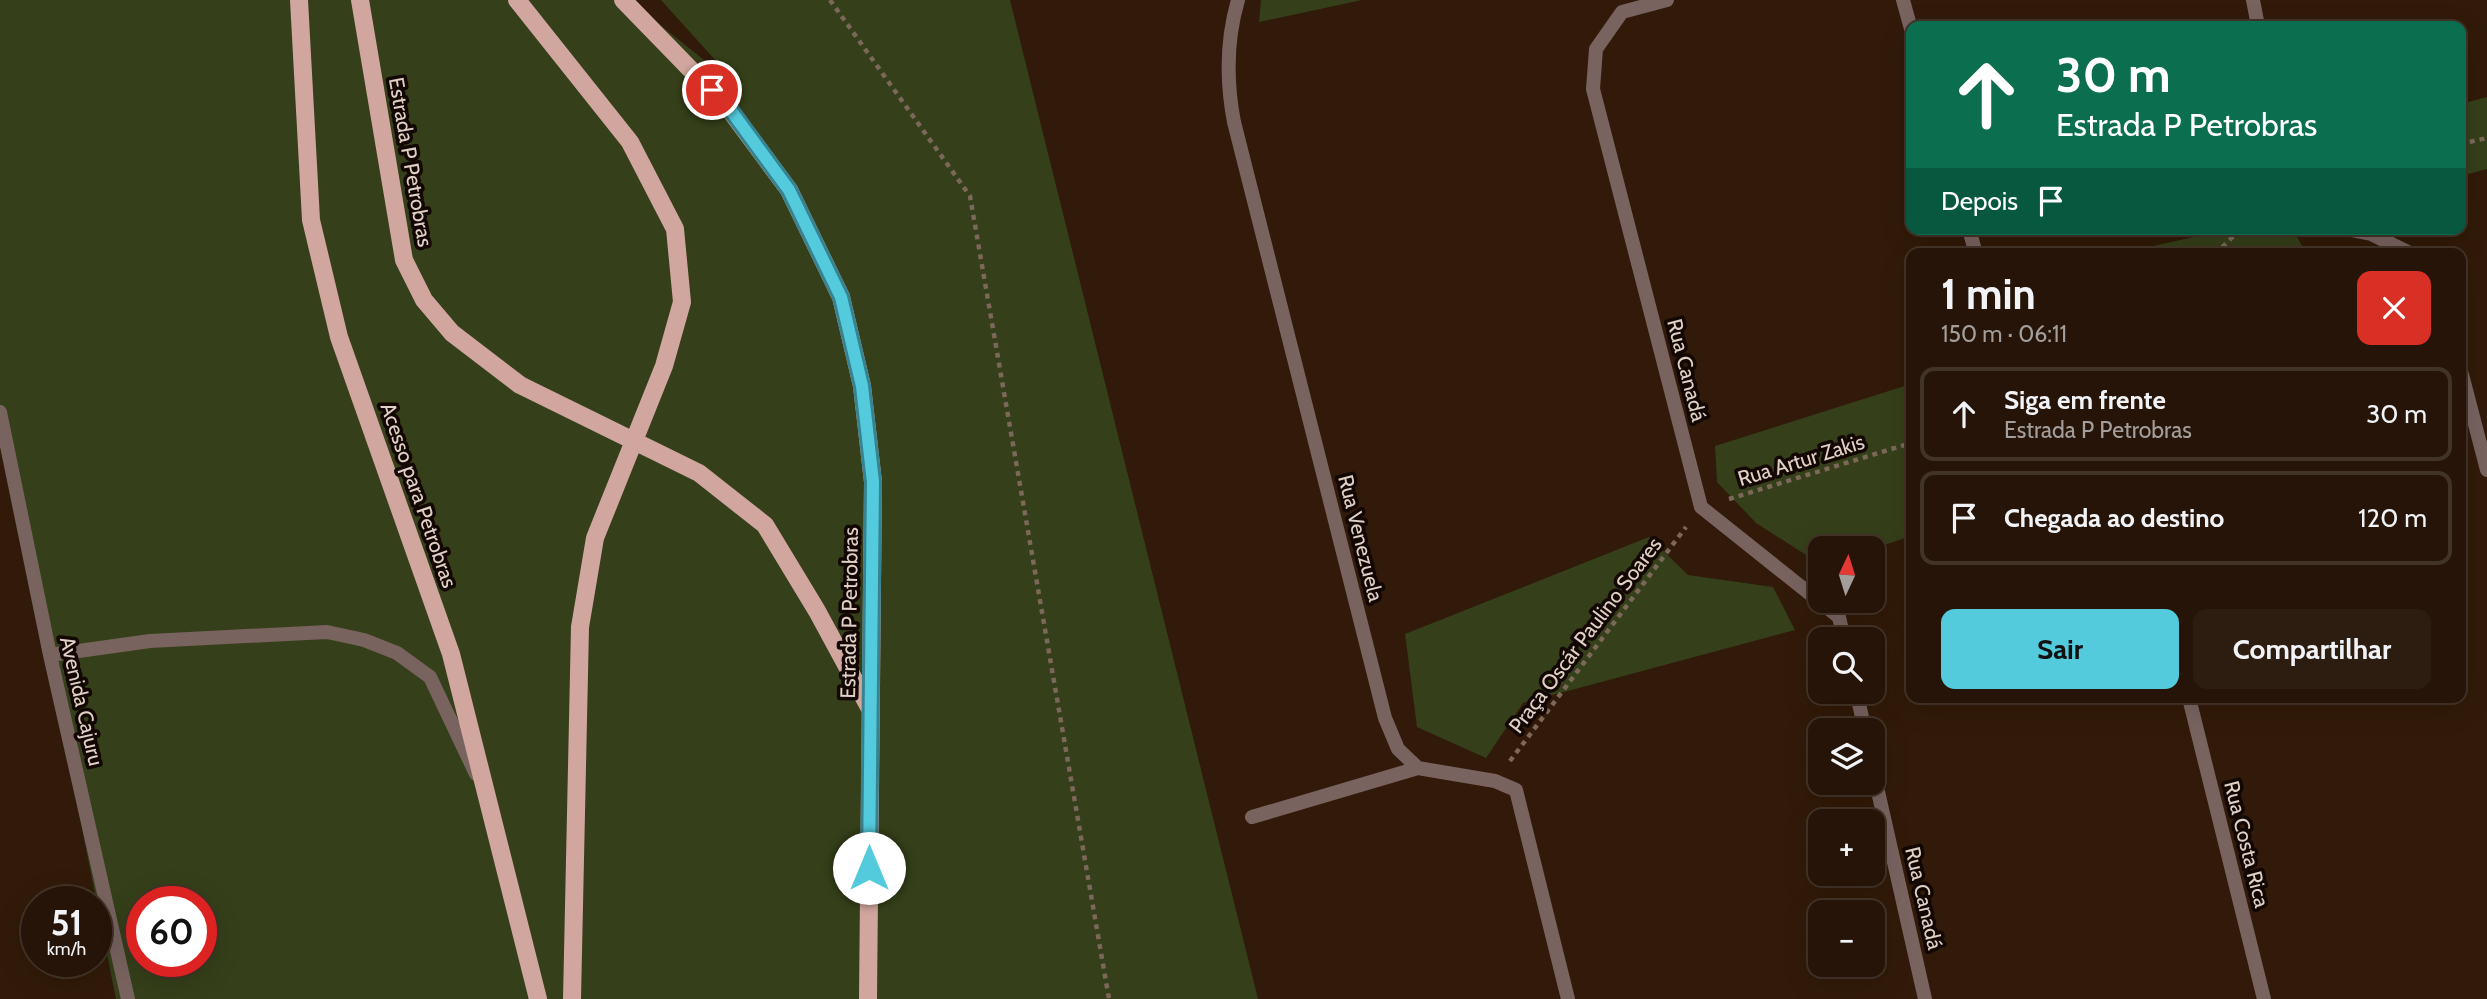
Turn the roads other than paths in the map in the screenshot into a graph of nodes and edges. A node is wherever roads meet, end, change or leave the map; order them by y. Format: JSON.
{"nodes":[{"id":1,"x":299,"y":0,"type":"edge"},
{"id":2,"x":360,"y":0,"type":"edge"},
{"id":3,"x":517,"y":0,"type":"edge"},
{"id":4,"x":622,"y":0,"type":"edge"},
{"id":5,"x":1238,"y":0,"type":"edge"},
{"id":6,"x":1667,"y":0,"type":"edge"},
{"id":7,"x":1903,"y":0,"type":"edge"},
{"id":8,"x":2253,"y":0,"type":"edge"},
{"id":9,"x":1909,"y":21,"type":"edge"},
{"id":10,"x":2257,"y":21,"type":"edge"},
{"id":11,"x":2373,"y":235,"type":"edge"},
{"id":12,"x":2400,"y":248,"type":"edge"},
{"id":13,"x":2466,"y":390,"type":"edge"},
{"id":14,"x":0,"y":412,"type":"edge"},
{"id":15,"x":2487,"y":470,"type":"edge"},
{"id":16,"x":1841,"y":627,"type":"edge"},
{"id":17,"x":50,"y":655,"type":"junction"},
{"id":18,"x":2190,"y":703,"type":"edge"},
{"id":19,"x":871,"y":710,"type":"junction"},
{"id":20,"x":1418,"y":768,"type":"junction"},
{"id":21,"x":1879,"y":795,"type":"edge"},
{"id":22,"x":488,"y":800,"type":"junction"},
{"id":23,"x":1252,"y":817,"type":"dead end"},
{"id":24,"x":128,"y":999,"type":"edge"},
{"id":25,"x":538,"y":999,"type":"edge"},
{"id":26,"x":572,"y":999,"type":"edge"},
{"id":27,"x":868,"y":999,"type":"edge"},
{"id":28,"x":1569,"y":999,"type":"edge"},
{"id":29,"x":1925,"y":999,"type":"edge"},
{"id":30,"x":2264,"y":999,"type":"edge"}],
"edges":[{"from":1,"to":22,"type":"main road","name":"Acesso para Petrobras"},
{"from":2,"to":19,"type":"main road","name":"Estrada P Petrobras"},
{"from":3,"to":26,"type":"main road"},
{"from":4,"to":19,"type":"main road","name":"Estrada P Petrobras"},
{"from":5,"to":20,"type":"street","name":"Rua Venezuela"},
{"from":6,"to":16,"type":"street","name":"Rua Canadá"},
{"from":7,"to":9,"type":"street"},
{"from":8,"to":10,"type":"street"},
{"from":11,"to":12,"type":"street"},
{"from":13,"to":15,"type":"street"},
{"from":14,"to":17,"type":"street","name":"Avenida Cajuru"},
{"from":17,"to":22,"type":"street"},
{"from":17,"to":24,"type":"street","name":"Avenida Cajuru"},
{"from":18,"to":30,"type":"street","name":"Rua Costa Rica"},
{"from":19,"to":27,"type":"main road"},
{"from":20,"to":23,"type":"street"},
{"from":20,"to":28,"type":"street"},
{"from":21,"to":29,"type":"street","name":"Rua Canadá"},
{"from":22,"to":25,"type":"main road","name":"Acesso para Petrobras"}]}
